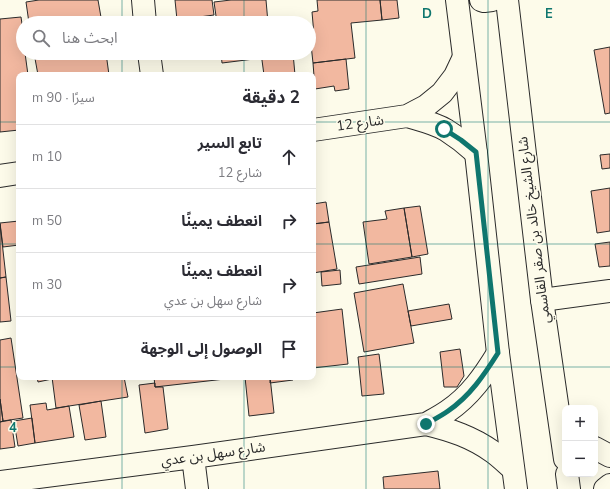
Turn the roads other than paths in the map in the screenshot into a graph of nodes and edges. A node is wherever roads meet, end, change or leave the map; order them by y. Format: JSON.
{"nodes":[{"id":1,"x":143,"y":0,"type":"edge"},
{"id":2,"x":457,"y":0,"type":"edge"},
{"id":3,"x":481,"y":0,"type":"edge"},
{"id":4,"x":492,"y":0,"type":"edge"},
{"id":5,"x":507,"y":0,"type":"edge"},
{"id":6,"x":144,"y":16,"type":"edge"},
{"id":7,"x":464,"y":57,"type":"junction"},
{"id":8,"x":150,"y":60,"type":"edge"},
{"id":9,"x":152,"y":72,"type":"edge"},
{"id":10,"x":407,"y":116,"type":"junction"},
{"id":11,"x":316,"y":130,"type":"edge"},
{"id":12,"x":476,"y":152,"type":"junction"},
{"id":13,"x":16,"y":173,"type":"edge"},
{"id":14,"x":0,"y":176,"type":"edge"},
{"id":15,"x":610,"y":291,"type":"edge"},
{"id":16,"x":542,"y":300,"type":"junction"},
{"id":17,"x":498,"y":353,"type":"junction"},
{"id":18,"x":562,"y":421,"type":"edge"},
{"id":19,"x":426,"y":424,"type":"junction"},
{"id":20,"x":598,"y":450,"type":"edge"},
{"id":21,"x":610,"y":456,"type":"edge"},
{"id":22,"x":193,"y":457,"type":"junction"},
{"id":23,"x":567,"y":477,"type":"edge"},
{"id":24,"x":514,"y":479,"type":"edge"},
{"id":25,"x":0,"y":482,"type":"edge"},
{"id":26,"x":610,"y":485,"type":"edge"},
{"id":27,"x":197,"y":489,"type":"edge"},
{"id":28,"x":569,"y":489,"type":"edge"},
{"id":29,"x":605,"y":489,"type":"edge"}],
"edges":[{"from":1,"to":6,"type":"street"},
{"from":2,"to":7,"type":"street"},
{"from":3,"to":4,"type":"street"},
{"from":5,"to":16,"type":"street","name":"شارع الشيخ خالد بن صقر القاسمي"},
{"from":7,"to":10,"type":"street","name":"شارع 12"},
{"from":7,"to":12,"type":"street"},
{"from":8,"to":9,"type":"street"},
{"from":10,"to":11,"type":"street","name":"شارع 12"},
{"from":10,"to":12,"type":"street","name":"شارع 12"},
{"from":12,"to":17,"type":"street"},
{"from":13,"to":14,"type":"street"},
{"from":15,"to":16,"type":"street"},
{"from":16,"to":18,"type":"street","name":"شارع الشيخ خالد بن صقر القاسمي"},
{"from":17,"to":19,"type":"street","name":"شارع سهل بن عدي"},
{"from":17,"to":24,"type":"street"},
{"from":19,"to":22,"type":"street","name":"شارع سهل بن عدي"},
{"from":19,"to":24,"type":"street","name":"شارع سهل بن عدي"},
{"from":20,"to":21,"type":"street"},
{"from":22,"to":25,"type":"street","name":"شارع سهل بن عدي"},
{"from":22,"to":27,"type":"street"},
{"from":23,"to":28,"type":"street"},
{"from":26,"to":29,"type":"street"}]}
